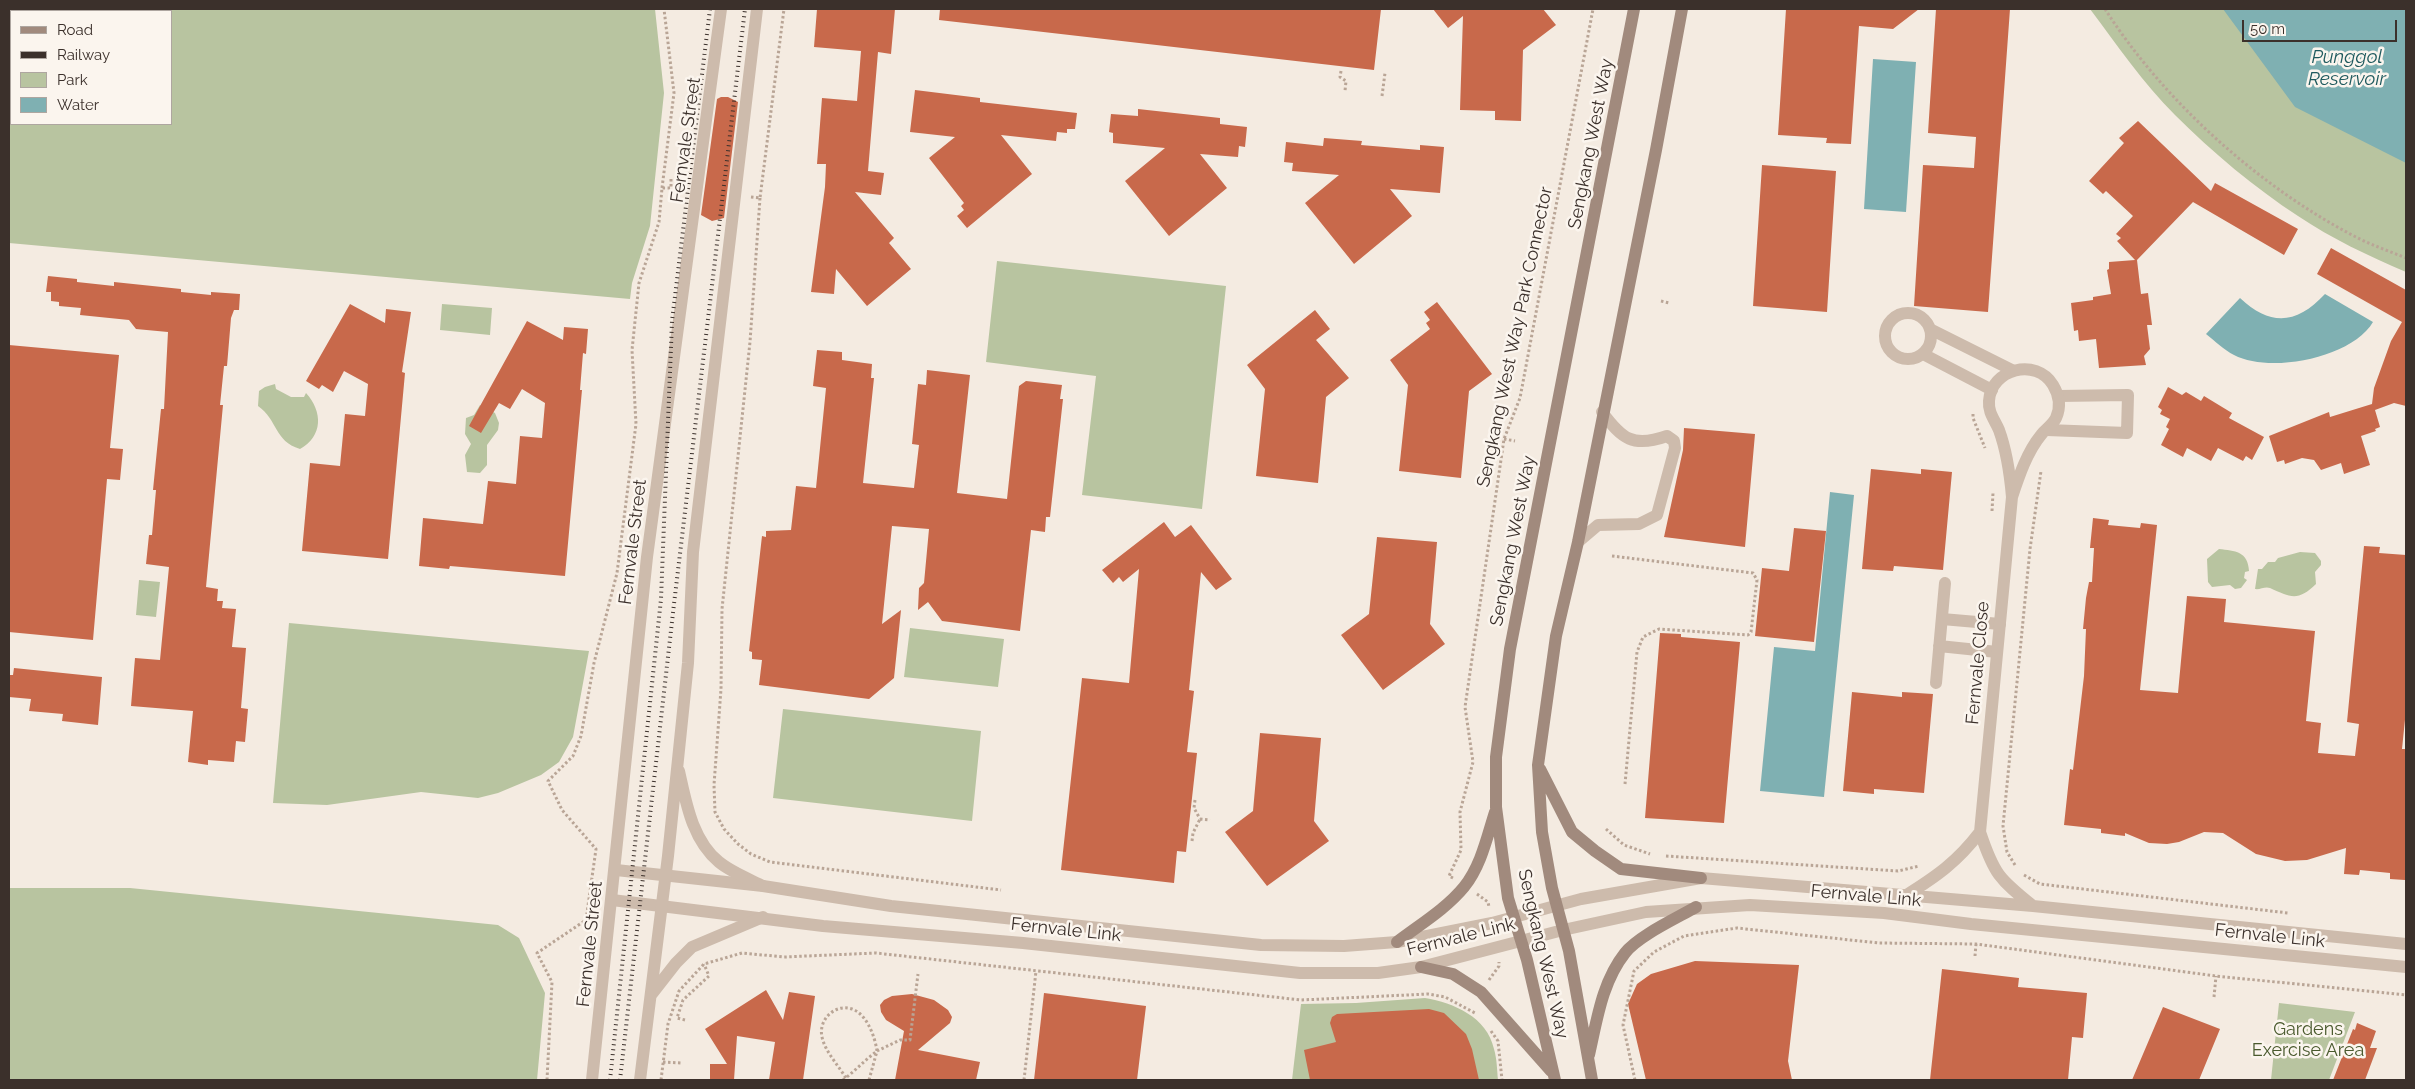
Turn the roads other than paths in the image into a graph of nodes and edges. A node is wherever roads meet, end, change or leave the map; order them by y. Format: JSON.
{"nodes":[{"id":1,"x":721,"y":9,"type":"edge"},
{"id":2,"x":757,"y":9,"type":"edge"},
{"id":3,"x":1634,"y":9,"type":"edge"},
{"id":4,"x":1682,"y":9,"type":"edge"},
{"id":5,"x":1930,"y":329,"type":"junction"},
{"id":6,"x":1923,"y":354,"type":"junction"},
{"id":7,"x":2012,"y":370,"type":"junction"},
{"id":8,"x":1992,"y":390,"type":"junction"},
{"id":9,"x":2058,"y":396,"type":"junction"},
{"id":10,"x":1602,"y":412,"type":"junction"},
{"id":11,"x":2047,"y":430,"type":"junction"},
{"id":12,"x":2012,"y":497,"type":"junction"},
{"id":13,"x":1578,"y":542,"type":"junction"},
{"id":14,"x":1945,"y":583,"type":"dead end"},
{"id":15,"x":1942,"y":619,"type":"junction"},
{"id":16,"x":2000,"y":624,"type":"junction"},
{"id":17,"x":1939,"y":646,"type":"junction"},
{"id":18,"x":1997,"y":652,"type":"junction"},
{"id":19,"x":1936,"y":683,"type":"dead end"},
{"id":20,"x":677,"y":761,"type":"junction"},
{"id":21,"x":1538,"y":765,"type":"junction"},
{"id":22,"x":1496,"y":807,"type":"junction"},
{"id":23,"x":1980,"y":832,"type":"junction"},
{"id":24,"x":616,"y":870,"type":"junction"},
{"id":25,"x":665,"y":876,"type":"junction"},
{"id":26,"x":1701,"y":878,"type":"junction"},
{"id":27,"x":763,"y":886,"type":"junction"},
{"id":28,"x":1905,"y":896,"type":"junction"},
{"id":29,"x":612,"y":900,"type":"junction"},
{"id":30,"x":661,"y":905,"type":"junction"},
{"id":31,"x":1556,"y":905,"type":"junction"},
{"id":32,"x":2033,"y":906,"type":"junction"},
{"id":33,"x":1696,"y":907,"type":"junction"},
{"id":34,"x":763,"y":917,"type":"junction"},
{"id":35,"x":1514,"y":917,"type":"junction"},
{"id":36,"x":1563,"y":930,"type":"junction"},
{"id":37,"x":1521,"y":940,"type":"junction"},
{"id":38,"x":1397,"y":942,"type":"junction"},
{"id":39,"x":2406,"y":944,"type":"edge"},
{"id":40,"x":1421,"y":967,"type":"junction"},
{"id":41,"x":2406,"y":967,"type":"edge"},
{"id":42,"x":651,"y":996,"type":"junction"},
{"id":43,"x":1587,"y":1060,"type":"junction"},
{"id":44,"x":1554,"y":1077,"type":"edge"},
{"id":45,"x":592,"y":1080,"type":"edge"},
{"id":46,"x":640,"y":1080,"type":"edge"},
{"id":47,"x":1592,"y":1080,"type":"edge"}],
"edges":[{"from":1,"to":24,"type":"street","name":"Fernvale Street"},
{"from":2,"to":20,"type":"street"},
{"from":3,"to":22,"type":"main road","name":"Sengkang West Way"},
{"from":4,"to":10,"type":"main road","name":"Sengkang West Way"},
{"from":5,"to":6,"type":"street"},
{"from":5,"to":6,"type":"street"},
{"from":5,"to":7,"type":"street"},
{"from":6,"to":8,"type":"street"},
{"from":7,"to":8,"type":"street"},
{"from":7,"to":9,"type":"street"},
{"from":8,"to":12,"type":"street","name":"Fernvale Close"},
{"from":9,"to":11,"type":"street","name":"Fernvale Close"},
{"from":9,"to":11,"type":"street"},
{"from":10,"to":13,"type":"main road","name":"Sengkang West Way"},
{"from":10,"to":13,"type":"street"},
{"from":11,"to":12,"type":"street","name":"Fernvale Close"},
{"from":12,"to":16,"type":"street","name":"Fernvale Close"},
{"from":13,"to":21,"type":"main road","name":"Sengkang West Way"},
{"from":14,"to":15,"type":"street"},
{"from":15,"to":16,"type":"street"},
{"from":15,"to":17,"type":"street"},
{"from":16,"to":18,"type":"street","name":"Fernvale Close"},
{"from":17,"to":18,"type":"street"},
{"from":17,"to":19,"type":"street"},
{"from":18,"to":23,"type":"street","name":"Fernvale Close"},
{"from":20,"to":25,"type":"street"},
{"from":20,"to":27,"type":"street"},
{"from":21,"to":26,"type":"main road"},
{"from":21,"to":31,"type":"main road","name":"Sengkang West Way"},
{"from":22,"to":35,"type":"main road","name":"Sengkang West Way"},
{"from":22,"to":38,"type":"main road"},
{"from":23,"to":28,"type":"street"},
{"from":23,"to":32,"type":"street","name":"Fernvale Close"},
{"from":24,"to":25,"type":"street","name":"Fernvale Link"},
{"from":24,"to":29,"type":"street","name":"Fernvale Street"},
{"from":25,"to":27,"type":"street","name":"Fernvale Link"},
{"from":25,"to":30,"type":"street"},
{"from":26,"to":28,"type":"street","name":"Fernvale Link"},
{"from":26,"to":31,"type":"street","name":"Fernvale Link"},
{"from":27,"to":38,"type":"street","name":"Fernvale Link"},
{"from":28,"to":32,"type":"street","name":"Fernvale Link"},
{"from":29,"to":30,"type":"street","name":"Fernvale Link"},
{"from":29,"to":45,"type":"street","name":"Fernvale Street"},
{"from":30,"to":34,"type":"street","name":"Fernvale Link"},
{"from":30,"to":42,"type":"street"},
{"from":31,"to":35,"type":"street","name":"Fernvale Link"},
{"from":31,"to":36,"type":"main road","name":"Sengkang West Way"},
{"from":32,"to":39,"type":"street","name":"Fernvale Link"},
{"from":33,"to":36,"type":"street","name":"Fernvale Link"},
{"from":33,"to":41,"type":"street","name":"Fernvale Link"},
{"from":33,"to":43,"type":"main road"},
{"from":34,"to":40,"type":"street","name":"Fernvale Link"},
{"from":34,"to":42,"type":"street"},
{"from":35,"to":37,"type":"main road","name":"Sengkang West Way"},
{"from":35,"to":38,"type":"street","name":"Fernvale Link"},
{"from":36,"to":37,"type":"street","name":"Fernvale Link"},
{"from":36,"to":43,"type":"main road","name":"Sengkang West Way"},
{"from":37,"to":40,"type":"street","name":"Fernvale Link"},
{"from":37,"to":44,"type":"main road","name":"Sengkang West Way"},
{"from":40,"to":44,"type":"main road"},
{"from":42,"to":46,"type":"street"},
{"from":43,"to":47,"type":"main road","name":"Sengkang West Way"}]}
